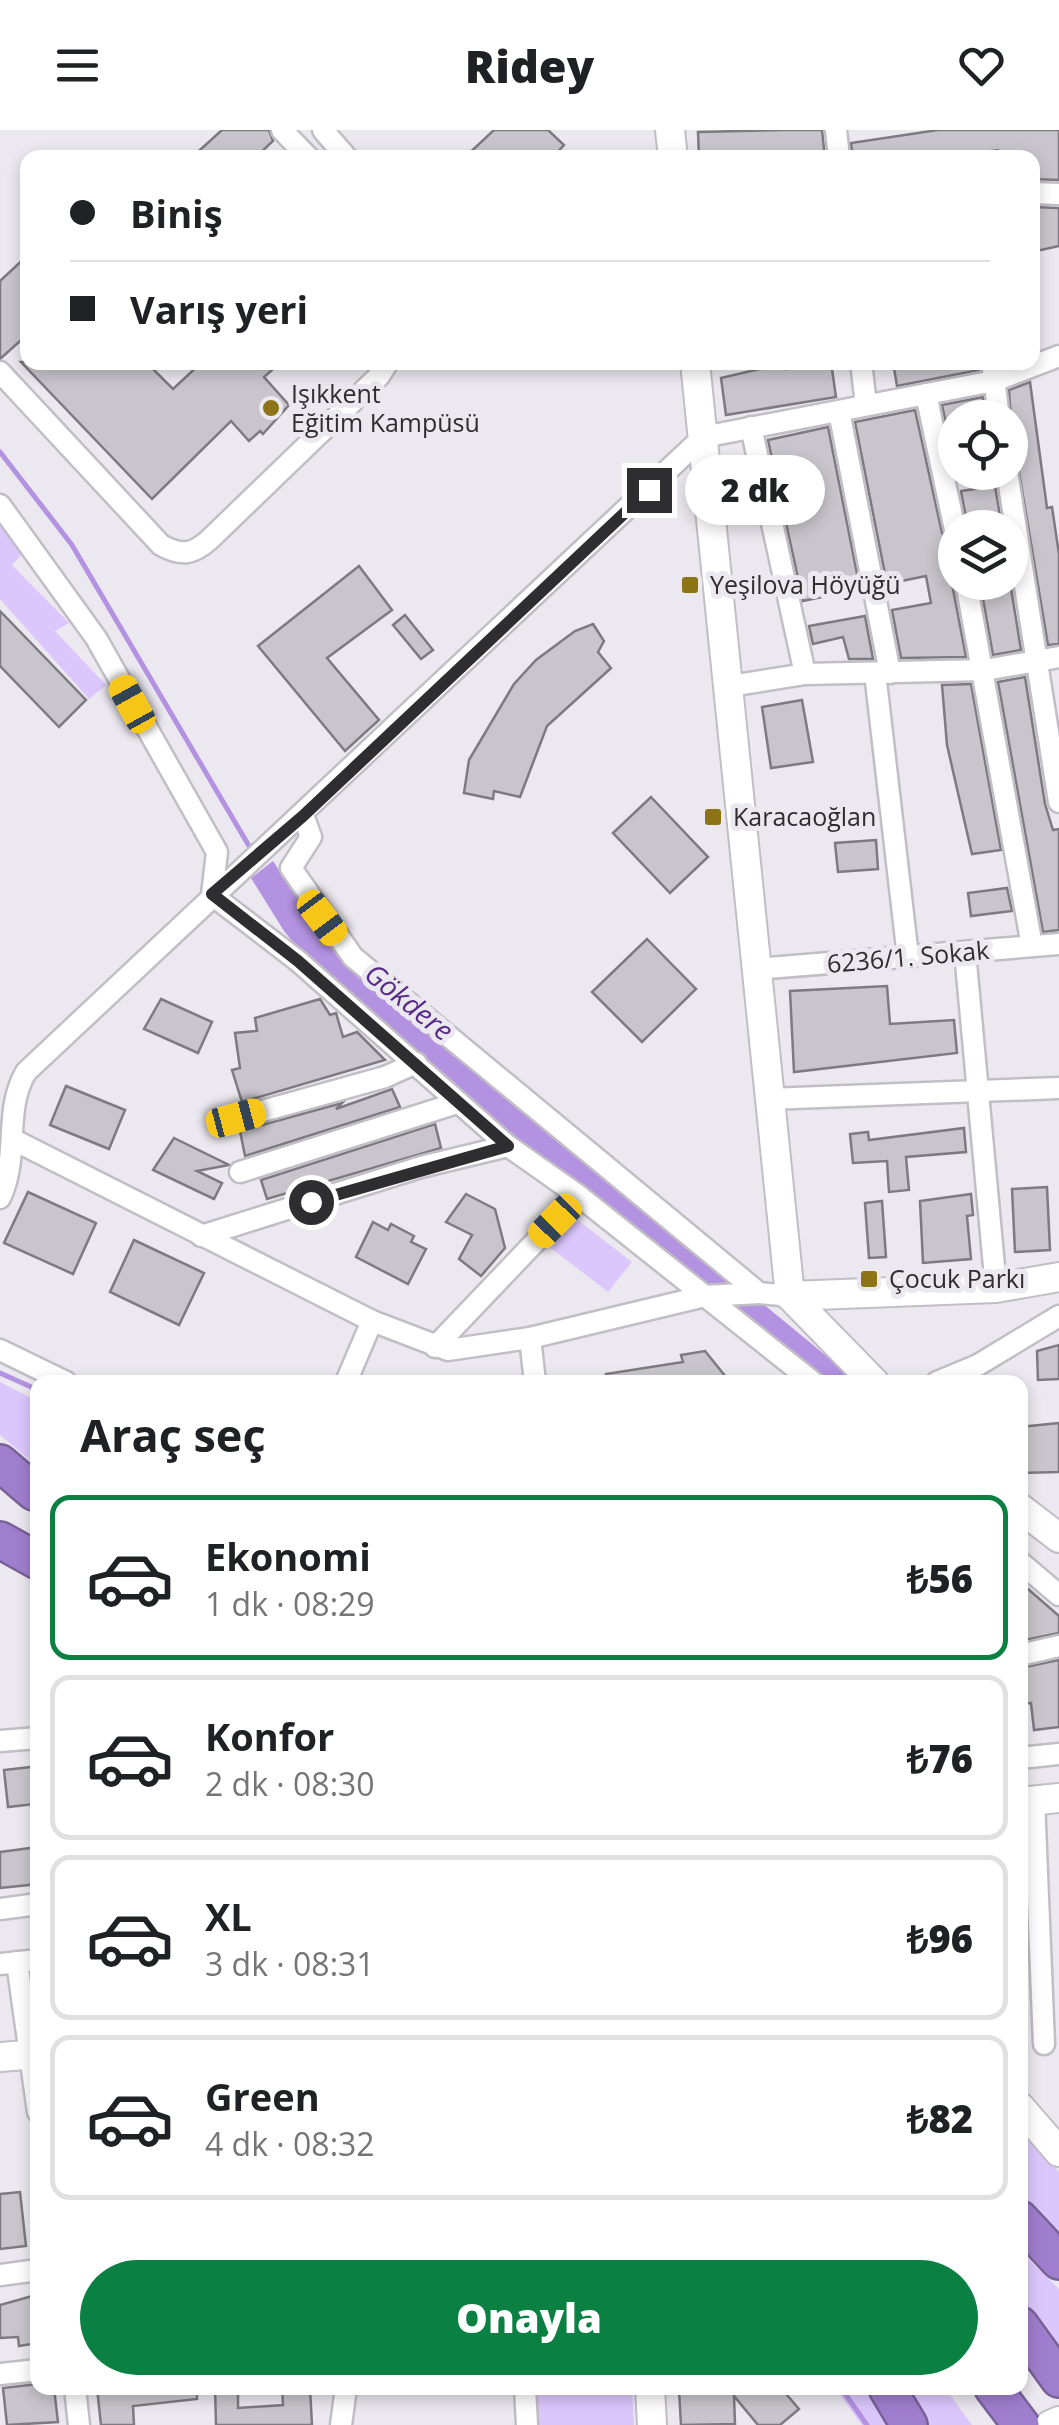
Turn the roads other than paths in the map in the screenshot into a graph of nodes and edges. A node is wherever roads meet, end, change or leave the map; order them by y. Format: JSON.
{"nodes":[{"id":1,"x":282,"y":130,"type":"edge"},
{"id":2,"x":322,"y":130,"type":"edge"},
{"id":3,"x":858,"y":130,"type":"edge"},
{"id":4,"x":836,"y":132,"type":"edge"},
{"id":5,"x":301,"y":150,"type":"edge"},
{"id":6,"x":340,"y":150,"type":"edge"},
{"id":7,"x":383,"y":370,"type":"edge"},
{"id":8,"x":696,"y":370,"type":"edge"},
{"id":9,"x":862,"y":370,"type":"edge"},
{"id":10,"x":0,"y":372,"type":"edge"},
{"id":11,"x":993,"y":372,"type":"edge"},
{"id":12,"x":926,"y":394,"type":"junction"},
{"id":13,"x":997,"y":400,"type":"edge"},
{"id":14,"x":866,"y":406,"type":"junction"},
{"id":15,"x":839,"y":411,"type":"junction"},
{"id":16,"x":750,"y":428,"type":"junction"},
{"id":17,"x":703,"y":437,"type":"junction"},
{"id":18,"x":1011,"y":490,"type":"edge"},
{"id":19,"x":0,"y":504,"type":"edge"},
{"id":20,"x":951,"y":510,"type":"edge"},
{"id":21,"x":970,"y":600,"type":"edge"},
{"id":22,"x":1049,"y":658,"type":"edge"},
{"id":23,"x":985,"y":670,"type":"junction"},
{"id":24,"x":882,"y":673,"type":"junction"},
{"id":25,"x":805,"y":674,"type":"junction"},
{"id":26,"x":730,"y":686,"type":"junction"},
{"id":27,"x":1059,"y":802,"type":"edge"},
{"id":28,"x":303,"y":816,"type":"junction"},
{"id":29,"x":212,"y":894,"type":"junction"},
{"id":30,"x":1059,"y":944,"type":"edge"},
{"id":31,"x":1032,"y":946,"type":"junction"},
{"id":32,"x":965,"y":952,"type":"junction"},
{"id":33,"x":908,"y":956,"type":"junction"},
{"id":34,"x":757,"y":969,"type":"junction"},
{"id":35,"x":416,"y":1062,"type":"junction"},
{"id":36,"x":1059,"y":1088,"type":"edge"},
{"id":37,"x":978,"y":1091,"type":"junction"},
{"id":38,"x":768,"y":1099,"type":"junction"},
{"id":39,"x":456,"y":1103,"type":"junction"},
{"id":40,"x":236,"y":1118,"type":"dead end"},
{"id":41,"x":14,"y":1140,"type":"junction"},
{"id":42,"x":508,"y":1146,"type":"junction"},
{"id":43,"x":240,"y":1172,"type":"dead end"},
{"id":44,"x":579,"y":1196,"type":"junction"},
{"id":45,"x":0,"y":1198,"type":"edge"},
{"id":46,"x":201,"y":1236,"type":"junction"},
{"id":47,"x":1059,"y":1277,"type":"edge"},
{"id":48,"x":996,"y":1288,"type":"junction"},
{"id":49,"x":759,"y":1294,"type":"junction"},
{"id":50,"x":705,"y":1296,"type":"junction"},
{"id":51,"x":790,"y":1296,"type":"junction"},
{"id":52,"x":1059,"y":1316,"type":"edge"},
{"id":53,"x":372,"y":1321,"type":"junction"},
{"id":54,"x":530,"y":1338,"type":"junction"},
{"id":55,"x":436,"y":1347,"type":"junction"},
{"id":56,"x":0,"y":1350,"type":"edge"},
{"id":57,"x":978,"y":1374,"type":"edge"},
{"id":58,"x":52,"y":1375,"type":"edge"},
{"id":59,"x":349,"y":1375,"type":"edge"},
{"id":60,"x":534,"y":1375,"type":"edge"},
{"id":61,"x":805,"y":1375,"type":"edge"},
{"id":62,"x":867,"y":1375,"type":"edge"},
{"id":63,"x":0,"y":1463,"type":"edge"},
{"id":64,"x":0,"y":1474,"type":"edge"},
{"id":65,"x":30,"y":1488,"type":"edge"},
{"id":66,"x":30,"y":1490,"type":"edge"},
{"id":67,"x":1028,"y":1514,"type":"edge"},
{"id":68,"x":1059,"y":1538,"type":"edge"},
{"id":69,"x":0,"y":1540,"type":"edge"},
{"id":70,"x":30,"y":1557,"type":"edge"},
{"id":71,"x":1028,"y":1569,"type":"edge"},
{"id":72,"x":1059,"y":1595,"type":"edge"},
{"id":73,"x":1059,"y":1646,"type":"edge"},
{"id":74,"x":1028,"y":1652,"type":"edge"},
{"id":75,"x":30,"y":1739,"type":"edge"},
{"id":76,"x":0,"y":1741,"type":"edge"},
{"id":77,"x":1059,"y":1754,"type":"edge"},
{"id":78,"x":1028,"y":1757,"type":"edge"},
{"id":79,"x":1038,"y":1800,"type":"edge"},
{"id":80,"x":30,"y":1905,"type":"edge"},
{"id":81,"x":0,"y":1908,"type":"edge"},
{"id":82,"x":18,"y":1962,"type":"edge"},
{"id":83,"x":1050,"y":1963,"type":"edge"},
{"id":84,"x":30,"y":2036,"type":"edge"},
{"id":85,"x":1044,"y":2044,"type":"dead end"},
{"id":86,"x":30,"y":2054,"type":"edge"},
{"id":87,"x":0,"y":2057,"type":"edge"},
{"id":88,"x":1028,"y":2117,"type":"edge"},
{"id":89,"x":1059,"y":2152,"type":"edge"},
{"id":90,"x":1028,"y":2228,"type":"edge"},
{"id":91,"x":1059,"y":2261,"type":"edge"},
{"id":92,"x":30,"y":2271,"type":"edge"},
{"id":93,"x":0,"y":2275,"type":"edge"},
{"id":94,"x":1028,"y":2336,"type":"edge"},
{"id":95,"x":30,"y":2371,"type":"edge"},
{"id":96,"x":0,"y":2374,"type":"edge"},
{"id":97,"x":1059,"y":2378,"type":"edge"},
{"id":98,"x":76,"y":2395,"type":"edge"},
{"id":99,"x":345,"y":2395,"type":"edge"},
{"id":100,"x":526,"y":2395,"type":"edge"},
{"id":101,"x":650,"y":2395,"type":"edge"},
{"id":102,"x":891,"y":2395,"type":"edge"},
{"id":103,"x":1059,"y":2420,"type":"edge"},
{"id":104,"x":79,"y":2425,"type":"edge"},
{"id":105,"x":341,"y":2425,"type":"edge"},
{"id":106,"x":528,"y":2425,"type":"edge"},
{"id":107,"x":652,"y":2425,"type":"edge"},
{"id":108,"x":909,"y":2425,"type":"edge"},
{"id":109,"x":1050,"y":2425,"type":"edge"}],
"edges":[{"from":1,"to":5,"type":"street"},
{"from":2,"to":6,"type":"street"},
{"from":3,"to":4,"type":"street"},
{"from":7,"to":10,"type":"street"},
{"from":8,"to":17,"type":"street"},
{"from":9,"to":14,"type":"street"},
{"from":11,"to":12,"type":"street"},
{"from":11,"to":13,"type":"street"},
{"from":12,"to":14,"type":"street"},
{"from":12,"to":20,"type":"street"},
{"from":14,"to":15,"type":"street"},
{"from":15,"to":16,"type":"street"},
{"from":15,"to":24,"type":"street"},
{"from":16,"to":17,"type":"street"},
{"from":16,"to":25,"type":"street"},
{"from":17,"to":26,"type":"street"},
{"from":17,"to":28,"type":"street"},
{"from":18,"to":22,"type":"street"},
{"from":19,"to":29,"type":"street"},
{"from":21,"to":23,"type":"street"},
{"from":22,"to":23,"type":"street"},
{"from":22,"to":27,"type":"street"},
{"from":23,"to":24,"type":"street"},
{"from":23,"to":31,"type":"street"},
{"from":24,"to":25,"type":"street"},
{"from":24,"to":33,"type":"street"},
{"from":25,"to":26,"type":"street"},
{"from":26,"to":34,"type":"street"},
{"from":28,"to":29,"type":"street"},
{"from":28,"to":49,"type":"street"},
{"from":29,"to":35,"type":"street"},
{"from":29,"to":41,"type":"street"},
{"from":30,"to":31,"type":"street","name":"6236/1. Sokak"},
{"from":31,"to":32,"type":"street","name":"6236/1. Sokak"},
{"from":32,"to":33,"type":"street","name":"6236/1. Sokak"},
{"from":32,"to":37,"type":"street"},
{"from":33,"to":34,"type":"street","name":"6236/1. Sokak"},
{"from":34,"to":38,"type":"street"},
{"from":35,"to":39,"type":"street"},
{"from":35,"to":40,"type":"street"},
{"from":36,"to":37,"type":"street"},
{"from":37,"to":38,"type":"street"},
{"from":37,"to":48,"type":"street"},
{"from":38,"to":51,"type":"street"},
{"from":39,"to":42,"type":"street"},
{"from":39,"to":43,"type":"street"},
{"from":41,"to":45,"type":"street"},
{"from":41,"to":46,"type":"street"},
{"from":42,"to":44,"type":"street"},
{"from":42,"to":46,"type":"street"},
{"from":44,"to":50,"type":"street"},
{"from":44,"to":55,"type":"street"},
{"from":46,"to":53,"type":"street"},
{"from":47,"to":48,"type":"street"},
{"from":48,"to":51,"type":"street"},
{"from":49,"to":50,"type":"street"},
{"from":49,"to":51,"type":"street"},
{"from":50,"to":54,"type":"street"},
{"from":50,"to":61,"type":"street"},
{"from":51,"to":62,"type":"street"},
{"from":52,"to":57,"type":"street"},
{"from":53,"to":55,"type":"street"},
{"from":53,"to":59,"type":"street"},
{"from":54,"to":55,"type":"street"},
{"from":54,"to":60,"type":"street"},
{"from":56,"to":58,"type":"street"},
{"from":63,"to":65,"type":"highway"},
{"from":64,"to":66,"type":"highway"},
{"from":67,"to":68,"type":"street"},
{"from":69,"to":70,"type":"highway"},
{"from":71,"to":72,"type":"street"},
{"from":73,"to":74,"type":"street"},
{"from":75,"to":76,"type":"street"},
{"from":77,"to":78,"type":"street"},
{"from":79,"to":83,"type":"street"},
{"from":80,"to":81,"type":"street"},
{"from":82,"to":84,"type":"street"},
{"from":83,"to":85,"type":"street"},
{"from":86,"to":87,"type":"street"},
{"from":88,"to":89,"type":"street"},
{"from":90,"to":91,"type":"highway"},
{"from":92,"to":93,"type":"street"},
{"from":94,"to":97,"type":"highway"},
{"from":95,"to":96,"type":"street"},
{"from":98,"to":104,"type":"street"},
{"from":99,"to":105,"type":"street"},
{"from":100,"to":106,"type":"street"},
{"from":101,"to":107,"type":"street"},
{"from":102,"to":108,"type":"highway"},
{"from":103,"to":109,"type":"street"}]}
